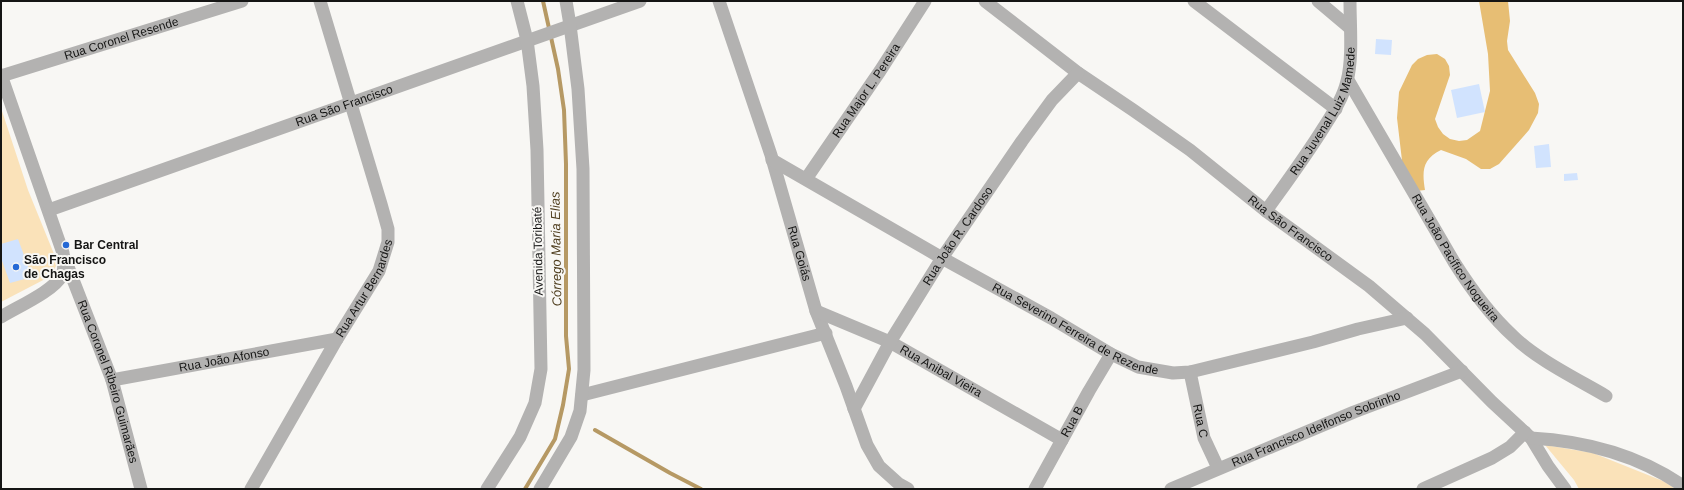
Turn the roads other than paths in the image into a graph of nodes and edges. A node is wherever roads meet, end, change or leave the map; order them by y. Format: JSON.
{"nodes":[{"id":1,"x":242,"y":1,"type":"edge"},
{"id":2,"x":320,"y":1,"type":"edge"},
{"id":3,"x":518,"y":1,"type":"edge"},
{"id":4,"x":566,"y":1,"type":"edge"},
{"id":5,"x":640,"y":1,"type":"edge"},
{"id":6,"x":719,"y":1,"type":"edge"},
{"id":7,"x":925,"y":1,"type":"edge"},
{"id":8,"x":985,"y":1,"type":"edge"},
{"id":9,"x":1194,"y":1,"type":"edge"},
{"id":10,"x":1318,"y":1,"type":"edge"},
{"id":11,"x":1350,"y":1,"type":"edge"},
{"id":12,"x":566,"y":27,"type":"junction"},
{"id":13,"x":1350,"y":28,"type":"junction"},
{"id":14,"x":532,"y":38,"type":"junction"},
{"id":15,"x":1078,"y":73,"type":"junction"},
{"id":16,"x":1,"y":75,"type":"edge"},
{"id":17,"x":1348,"y":80,"type":"junction"},
{"id":18,"x":351,"y":104,"type":"junction"},
{"id":19,"x":1336,"y":109,"type":"junction"},
{"id":20,"x":772,"y":160,"type":"junction"},
{"id":21,"x":806,"y":179,"type":"junction"},
{"id":22,"x":48,"y":210,"type":"junction"},
{"id":23,"x":1266,"y":211,"type":"junction"},
{"id":24,"x":63,"y":253,"type":"junction"},
{"id":25,"x":942,"y":258,"type":"junction"},
{"id":26,"x":52,"y":287,"type":"junction"},
{"id":27,"x":78,"y":291,"type":"junction"},
{"id":28,"x":816,"y":311,"type":"junction"},
{"id":29,"x":1,"y":317,"type":"edge"},
{"id":30,"x":1407,"y":318,"type":"junction"},
{"id":31,"x":826,"y":333,"type":"junction"},
{"id":32,"x":337,"y":338,"type":"junction"},
{"id":33,"x":890,"y":342,"type":"junction"},
{"id":34,"x":1111,"y":354,"type":"junction"},
{"id":35,"x":1462,"y":371,"type":"junction"},
{"id":36,"x":1190,"y":372,"type":"junction"},
{"id":37,"x":112,"y":380,"type":"junction"},
{"id":38,"x":582,"y":395,"type":"junction"},
{"id":39,"x":1606,"y":396,"type":"dead end"},
{"id":40,"x":854,"y":409,"type":"junction"},
{"id":41,"x":1528,"y":435,"type":"junction"},
{"id":42,"x":1062,"y":440,"type":"junction"},
{"id":43,"x":1218,"y":468,"type":"junction"},
{"id":44,"x":1683,"y":486,"type":"edge"},
{"id":45,"x":141,"y":489,"type":"edge"},
{"id":46,"x":251,"y":489,"type":"edge"},
{"id":47,"x":487,"y":489,"type":"edge"},
{"id":48,"x":540,"y":489,"type":"edge"},
{"id":49,"x":908,"y":489,"type":"edge"},
{"id":50,"x":1035,"y":489,"type":"edge"},
{"id":51,"x":1171,"y":489,"type":"edge"},
{"id":52,"x":1423,"y":489,"type":"edge"},
{"id":53,"x":1565,"y":489,"type":"edge"}],
"edges":[{"from":1,"to":16,"type":"street","name":"Rua Coronel Resende"},
{"from":2,"to":18,"type":"street","name":"Rua Artur Bernardes"},
{"from":3,"to":14,"type":"street","name":"Avenida Toribaté"},
{"from":4,"to":12,"type":"street"},
{"from":5,"to":12,"type":"street","name":"Rua São Francisco"},
{"from":6,"to":20,"type":"street","name":"Rua Goiás"},
{"from":7,"to":21,"type":"street","name":"Rua Major L. Pereira"},
{"from":8,"to":15,"type":"street","name":"Rua São Francisco"},
{"from":9,"to":19,"type":"street"},
{"from":10,"to":13,"type":"street"},
{"from":11,"to":13,"type":"street","name":"Rua Juvenal Luiz Mamede"},
{"from":12,"to":14,"type":"street","name":"Rua São Francisco"},
{"from":12,"to":38,"type":"street"},
{"from":13,"to":17,"type":"street","name":"Rua Juvenal Luiz Mamede"},
{"from":14,"to":18,"type":"street","name":"Rua São Francisco"},
{"from":14,"to":47,"type":"street","name":"Avenida Toribaté"},
{"from":15,"to":23,"type":"street","name":"Rua São Francisco"},
{"from":15,"to":25,"type":"street","name":"Rua João R. Cardoso"},
{"from":16,"to":22,"type":"street","name":"Rua Coronel Ribeiro Guimarães"},
{"from":17,"to":19,"type":"street","name":"Rua Juvenal Luiz Mamede"},
{"from":17,"to":39,"type":"street","name":"Rua João Pacífico Nogueira"},
{"from":18,"to":22,"type":"street","name":"Rua São Francisco"},
{"from":18,"to":32,"type":"street","name":"Rua Artur Bernardes"},
{"from":19,"to":23,"type":"street","name":"Rua Juvenal Luiz Mamede"},
{"from":20,"to":21,"type":"street","name":"Rua Severino Ferreira de Rezende"},
{"from":20,"to":28,"type":"street","name":"Rua Goiás"},
{"from":21,"to":25,"type":"street","name":"Rua Severino Ferreira de Rezende"},
{"from":22,"to":24,"type":"street","name":"Rua Coronel Ribeiro Guimarães"},
{"from":23,"to":30,"type":"street","name":"Rua São Francisco"},
{"from":24,"to":26,"type":"street"},
{"from":24,"to":27,"type":"street","name":"Rua Coronel Ribeiro Guimarães"},
{"from":25,"to":33,"type":"street","name":"Rua João R. Cardoso"},
{"from":25,"to":34,"type":"street","name":"Rua Severino Ferreira de Rezende"},
{"from":26,"to":27,"type":"street"},
{"from":26,"to":29,"type":"street"},
{"from":27,"to":37,"type":"street","name":"Rua Coronel Ribeiro Guimarães"},
{"from":28,"to":31,"type":"street","name":"Rua Goiás"},
{"from":28,"to":33,"type":"street","name":"Rua Anibal Vieira"},
{"from":30,"to":35,"type":"street","name":"Rua São Francisco"},
{"from":30,"to":36,"type":"street","name":"Rua Severino Ferreira de Rezende"},
{"from":31,"to":38,"type":"street"},
{"from":31,"to":40,"type":"street","name":"Rua Goiás"},
{"from":32,"to":37,"type":"street","name":"Rua João Afonso"},
{"from":32,"to":46,"type":"street","name":"Rua Artur Bernardes"},
{"from":33,"to":40,"type":"street","name":"Rua João R. Cardoso"},
{"from":33,"to":42,"type":"street","name":"Rua Anibal Vieira"},
{"from":34,"to":36,"type":"street","name":"Rua Severino Ferreira de Rezende"},
{"from":34,"to":42,"type":"street","name":"Rua B"},
{"from":35,"to":41,"type":"street","name":"Rua São Francisco"},
{"from":35,"to":43,"type":"street","name":"Rua Francisco Idelfonso Sobrinho"},
{"from":36,"to":43,"type":"street","name":"Rua C"},
{"from":37,"to":45,"type":"street","name":"Rua Coronel Ribeiro Guimarães"},
{"from":38,"to":48,"type":"street"},
{"from":40,"to":49,"type":"street","name":"Rua Goiás"},
{"from":41,"to":44,"type":"street"},
{"from":41,"to":52,"type":"street"},
{"from":41,"to":53,"type":"street","name":"Rua São Francisco"},
{"from":42,"to":50,"type":"street","name":"Rua B"},
{"from":43,"to":51,"type":"street","name":"Rua Francisco Idelfonso Sobrinho"}]}
